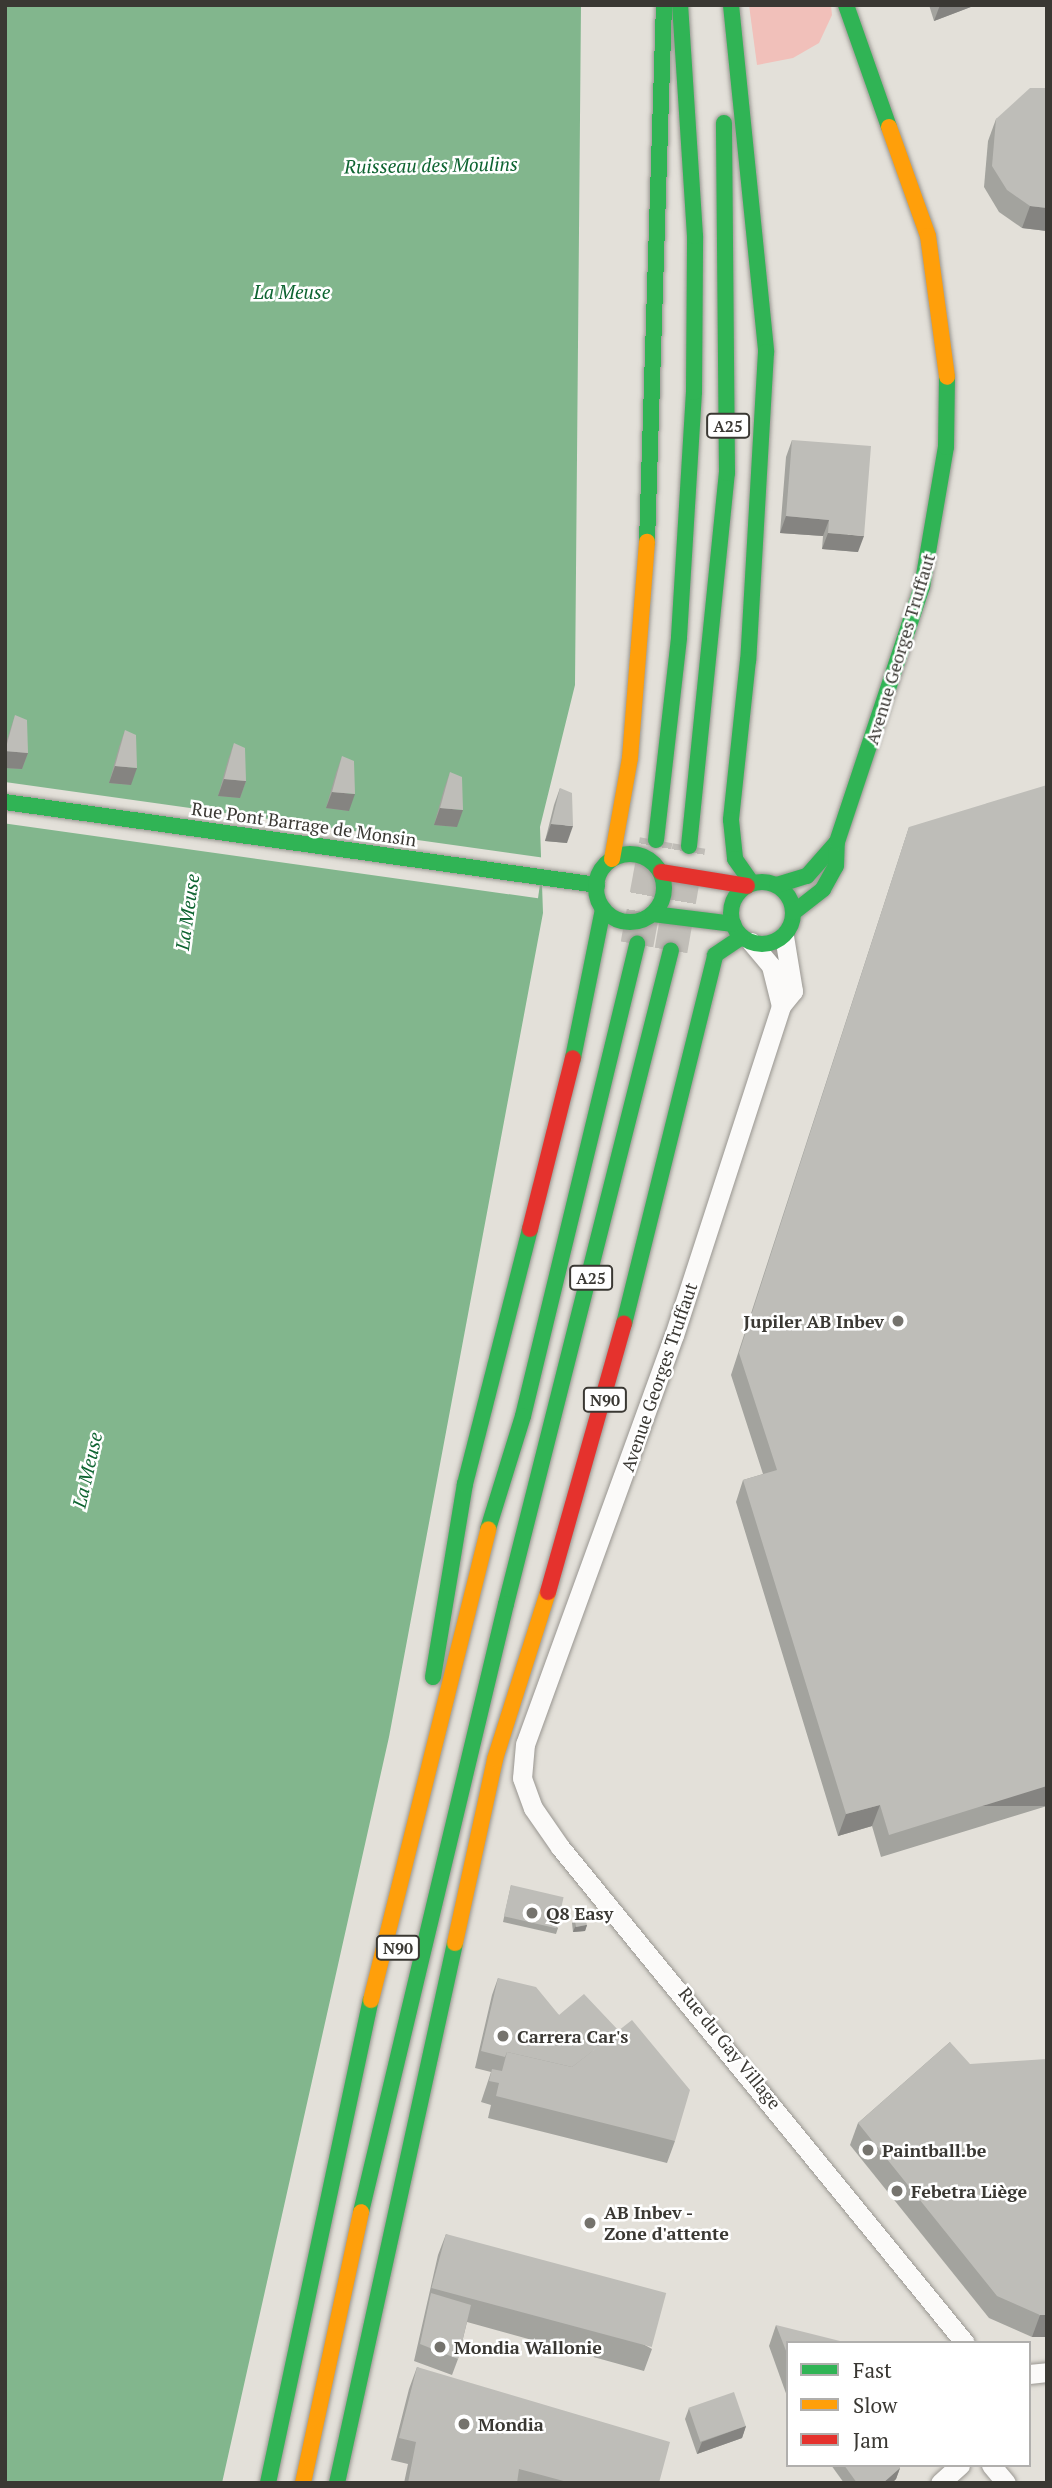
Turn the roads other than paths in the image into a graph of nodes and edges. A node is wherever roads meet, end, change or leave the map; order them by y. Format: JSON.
{"nodes":[{"id":1,"x":664,"y":5,"type":"edge"},
{"id":2,"x":680,"y":5,"type":"edge"},
{"id":3,"x":714,"y":5,"type":"edge"},
{"id":4,"x":731,"y":5,"type":"edge"},
{"id":5,"x":846,"y":5,"type":"edge"},
{"id":6,"x":5,"y":802,"type":"edge"},
{"id":7,"x":656,"y":840,"type":"tunnel mouth"},
{"id":8,"x":837,"y":842,"type":"junction"},
{"id":9,"x":689,"y":846,"type":"tunnel mouth"},
{"id":10,"x":612,"y":859,"type":"junction"},
{"id":11,"x":661,"y":872,"type":"junction"},
{"id":12,"x":749,"y":884,"type":"junction"},
{"id":13,"x":597,"y":885,"type":"junction"},
{"id":14,"x":777,"y":885,"type":"junction"},
{"id":15,"x":603,"y":909,"type":"junction"},
{"id":16,"x":794,"y":912,"type":"junction"},
{"id":17,"x":653,"y":914,"type":"junction"},
{"id":18,"x":742,"y":934,"type":"junction"},
{"id":19,"x":784,"y":936,"type":"junction"},
{"id":20,"x":637,"y":944,"type":"tunnel mouth"},
{"id":21,"x":671,"y":950,"type":"tunnel mouth"},
{"id":22,"x":781,"y":1006,"type":"junction"},
{"id":23,"x":523,"y":1416,"type":"junction"},
{"id":24,"x":506,"y":1604,"type":"joint"},
{"id":25,"x":525,"y":1744,"type":"joint"},
{"id":26,"x":401,"y":1874,"type":"junction"},
{"id":27,"x":363,"y":2202,"type":"junction"},
{"id":28,"x":963,"y":2341,"type":"edge"},
{"id":29,"x":958,"y":2467,"type":"edge"},
{"id":30,"x":993,"y":2467,"type":"edge"},
{"id":31,"x":268,"y":2483,"type":"edge"},
{"id":32,"x":285,"y":2483,"type":"edge"},
{"id":33,"x":303,"y":2483,"type":"edge"},
{"id":34,"x":323,"y":2483,"type":"edge"},
{"id":35,"x":337,"y":2483,"type":"edge"},
{"id":36,"x":940,"y":2483,"type":"edge"},
{"id":37,"x":1006,"y":2483,"type":"edge"}],
"edges":[{"from":1,"to":10,"type":"main road"},
{"from":2,"to":7,"type":"main road","number":"A25"},
{"from":3,"to":9,"type":"main road","number":"A25"},
{"from":4,"to":12,"type":"main road"},
{"from":5,"to":8,"type":"main road","name":"Avenue Georges Truffaut"},
{"from":6,"to":13,"type":"main road","name":"Rue Pont Barrage de Monsin"},
{"from":8,"to":14,"type":"main road","name":"Avenue Georges Truffaut"},
{"from":8,"to":16,"type":"main road","name":"Avenue Georges Truffaut"},
{"from":10,"to":11,"type":"main road"},
{"from":10,"to":13,"type":"main road"},
{"from":11,"to":12,"type":"main road"},
{"from":11,"to":17,"type":"main road"},
{"from":12,"to":14,"type":"main road"},
{"from":12,"to":18,"type":"main road"},
{"from":13,"to":15,"type":"main road"},
{"from":14,"to":16,"type":"main road"},
{"from":15,"to":17,"type":"main road"},
{"from":15,"to":26,"type":"main road","number":"N90"},
{"from":16,"to":19,"type":"main road"},
{"from":17,"to":18,"type":"main road"},
{"from":18,"to":19,"type":"main road"},
{"from":18,"to":22,"type":"street"},
{"from":18,"to":35,"type":"main road","number":"N90"},
{"from":19,"to":22,"type":"street","name":"Avenue Georges Truffaut"},
{"from":20,"to":23,"type":"main road","number":"A25"},
{"from":21,"to":24,"type":"main road","number":"A25"},
{"from":22,"to":25,"type":"street","name":"Avenue Georges Truffaut"},
{"from":23,"to":26,"type":"main road","number":"N90"},
{"from":23,"to":32,"type":"main road","number":"N90"},
{"from":24,"to":27,"type":"main road","number":"N90"},
{"from":25,"to":28,"type":"street","name":"Rue du Gay Village"},
{"from":26,"to":31,"type":"main road","number":"N90"},
{"from":27,"to":33,"type":"main road","number":"N90"},
{"from":27,"to":34,"type":"main road"},
{"from":29,"to":36,"type":"street"},
{"from":30,"to":37,"type":"street"}]}
